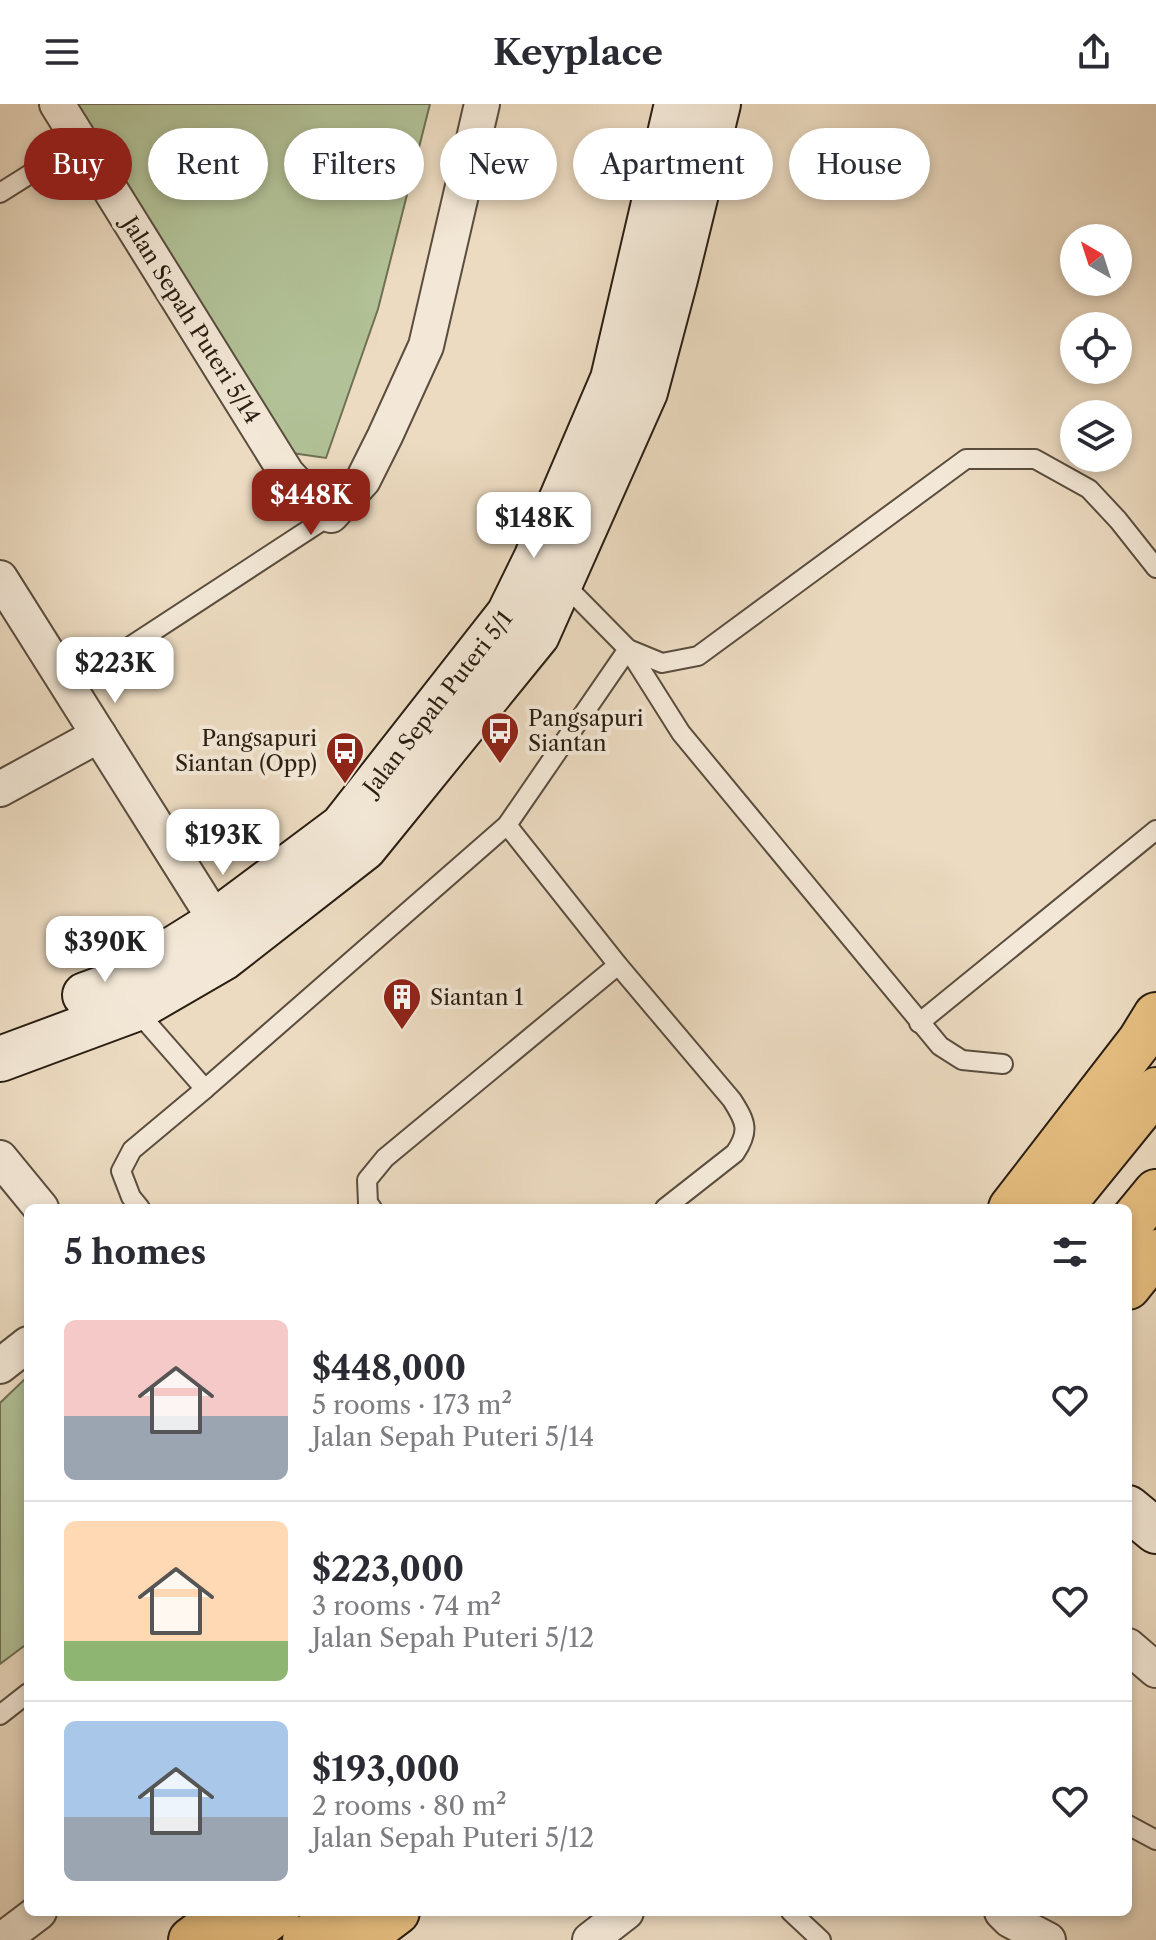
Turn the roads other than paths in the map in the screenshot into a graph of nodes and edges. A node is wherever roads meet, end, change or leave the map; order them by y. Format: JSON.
{"nodes":[{"id":1,"x":57,"y":104,"type":"edge"},
{"id":2,"x":482,"y":104,"type":"edge"},
{"id":3,"x":677,"y":104,"type":"edge"},
{"id":4,"x":718,"y":104,"type":"edge"},
{"id":5,"x":72,"y":128,"type":"edge"},
{"id":6,"x":24,"y":178,"type":"edge"},
{"id":7,"x":0,"y":193,"type":"edge"},
{"id":8,"x":117,"y":200,"type":"edge"},
{"id":9,"x":331,"y":515,"type":"junction"},
{"id":10,"x":1156,"y":568,"type":"edge"},
{"id":11,"x":549,"y":570,"type":"junction"},
{"id":12,"x":0,"y":578,"type":"edge"},
{"id":13,"x":628,"y":649,"type":"junction"},
{"id":14,"x":68,"y":687,"type":"junction"},
{"id":15,"x":99,"y":735,"type":"junction"},
{"id":16,"x":0,"y":789,"type":"edge"},
{"id":17,"x":507,"y":825,"type":"junction"},
{"id":18,"x":1156,"y":830,"type":"edge"},
{"id":19,"x":225,"y":935,"type":"junction"},
{"id":20,"x":618,"y":965,"type":"junction"},
{"id":21,"x":135,"y":1009,"type":"junction"},
{"id":22,"x":1156,"y":1015,"type":"edge"},
{"id":23,"x":919,"y":1023,"type":"junction"},
{"id":24,"x":0,"y":1026,"type":"edge"},
{"id":25,"x":0,"y":1059,"type":"edge"},
{"id":26,"x":1003,"y":1064,"type":"dead end"},
{"id":27,"x":1156,"y":1072,"type":"edge"},
{"id":28,"x":205,"y":1089,"type":"junction"},
{"id":29,"x":1156,"y":1090,"type":"edge"},
{"id":30,"x":0,"y":1158,"type":"edge"},
{"id":31,"x":1156,"y":1192,"type":"edge"},
{"id":32,"x":38,"y":1204,"type":"edge"},
{"id":33,"x":137,"y":1204,"type":"edge"},
{"id":34,"x":369,"y":1204,"type":"edge"},
{"id":35,"x":670,"y":1204,"type":"edge"},
{"id":36,"x":1014,"y":1204,"type":"edge"},
{"id":37,"x":1038,"y":1204,"type":"edge"},
{"id":38,"x":1063,"y":1204,"type":"edge"},
{"id":39,"x":1132,"y":1221,"type":"edge"},
{"id":40,"x":1156,"y":1252,"type":"edge"},
{"id":41,"x":1132,"y":1282,"type":"edge"},
{"id":42,"x":24,"y":1347,"type":"edge"},
{"id":43,"x":0,"y":1366,"type":"edge"},
{"id":44,"x":1132,"y":1511,"type":"edge"},
{"id":45,"x":1156,"y":1531,"type":"edge"},
{"id":46,"x":1132,"y":1649,"type":"edge"},
{"id":47,"x":1156,"y":1670,"type":"edge"},
{"id":48,"x":24,"y":1696,"type":"edge"},
{"id":49,"x":0,"y":1715,"type":"edge"},
{"id":50,"x":1132,"y":1827,"type":"edge"},
{"id":51,"x":1156,"y":1840,"type":"edge"},
{"id":52,"x":34,"y":1916,"type":"edge"},
{"id":53,"x":223,"y":1916,"type":"edge"},
{"id":54,"x":272,"y":1916,"type":"edge"},
{"id":55,"x":337,"y":1916,"type":"edge"},
{"id":56,"x":361,"y":1916,"type":"edge"},
{"id":57,"x":392,"y":1916,"type":"edge"},
{"id":58,"x":795,"y":1916,"type":"edge"},
{"id":59,"x":1006,"y":1916,"type":"edge"},
{"id":60,"x":2,"y":1940,"type":"edge"},
{"id":61,"x":191,"y":1940,"type":"edge"},
{"id":62,"x":241,"y":1940,"type":"edge"},
{"id":63,"x":305,"y":1940,"type":"edge"},
{"id":64,"x":324,"y":1940,"type":"edge"},
{"id":65,"x":360,"y":1940,"type":"edge"},
{"id":66,"x":821,"y":1940,"type":"edge"},
{"id":67,"x":1048,"y":1940,"type":"edge"}],
"edges":[{"from":1,"to":5,"type":"street","name":"Jalan Sepah Puteri 5/14"},
{"from":2,"to":9,"type":"street"},
{"from":3,"to":11,"type":"street","name":"Jalan Sepah Puteri 5/1"},
{"from":4,"to":11,"type":"street"},
{"from":6,"to":7,"type":"lane"},
{"from":8,"to":9,"type":"street","name":"Jalan Sepah Puteri 5/14"},
{"from":9,"to":14,"type":"lane"},
{"from":10,"to":13,"type":"lane"},
{"from":11,"to":13,"type":"lane"},
{"from":11,"to":19,"type":"street","name":"Jalan Sepah Puteri 5/1"},
{"from":12,"to":14,"type":"street"},
{"from":13,"to":17,"type":"lane"},
{"from":13,"to":23,"type":"lane"},
{"from":14,"to":15,"type":"street"},
{"from":15,"to":16,"type":"street"},
{"from":15,"to":19,"type":"street"},
{"from":17,"to":20,"type":"lane"},
{"from":17,"to":28,"type":"lane"},
{"from":18,"to":23,"type":"lane"},
{"from":19,"to":21,"type":"street"},
{"from":19,"to":24,"type":"street","name":"Jalan Sepah Puteri 5/1"},
{"from":20,"to":34,"type":"lane"},
{"from":20,"to":35,"type":"lane"},
{"from":21,"to":25,"type":"street"},
{"from":21,"to":28,"type":"lane"},
{"from":22,"to":36,"type":"main road"},
{"from":23,"to":26,"type":"lane"},
{"from":27,"to":37,"type":"main road"},
{"from":28,"to":33,"type":"lane"},
{"from":29,"to":38,"type":"main road"},
{"from":30,"to":32,"type":"street"},
{"from":31,"to":39,"type":"main road"},
{"from":40,"to":41,"type":"main road"},
{"from":42,"to":43,"type":"street"},
{"from":44,"to":45,"type":"street"},
{"from":46,"to":47,"type":"street"},
{"from":48,"to":49,"type":"lane"},
{"from":50,"to":51,"type":"lane"},
{"from":52,"to":60,"type":"street"},
{"from":53,"to":61,"type":"main road"},
{"from":54,"to":62,"type":"main road"},
{"from":55,"to":63,"type":"main road"},
{"from":56,"to":64,"type":"main road"},
{"from":57,"to":65,"type":"main road"},
{"from":58,"to":66,"type":"lane"},
{"from":59,"to":67,"type":"street"}]}
